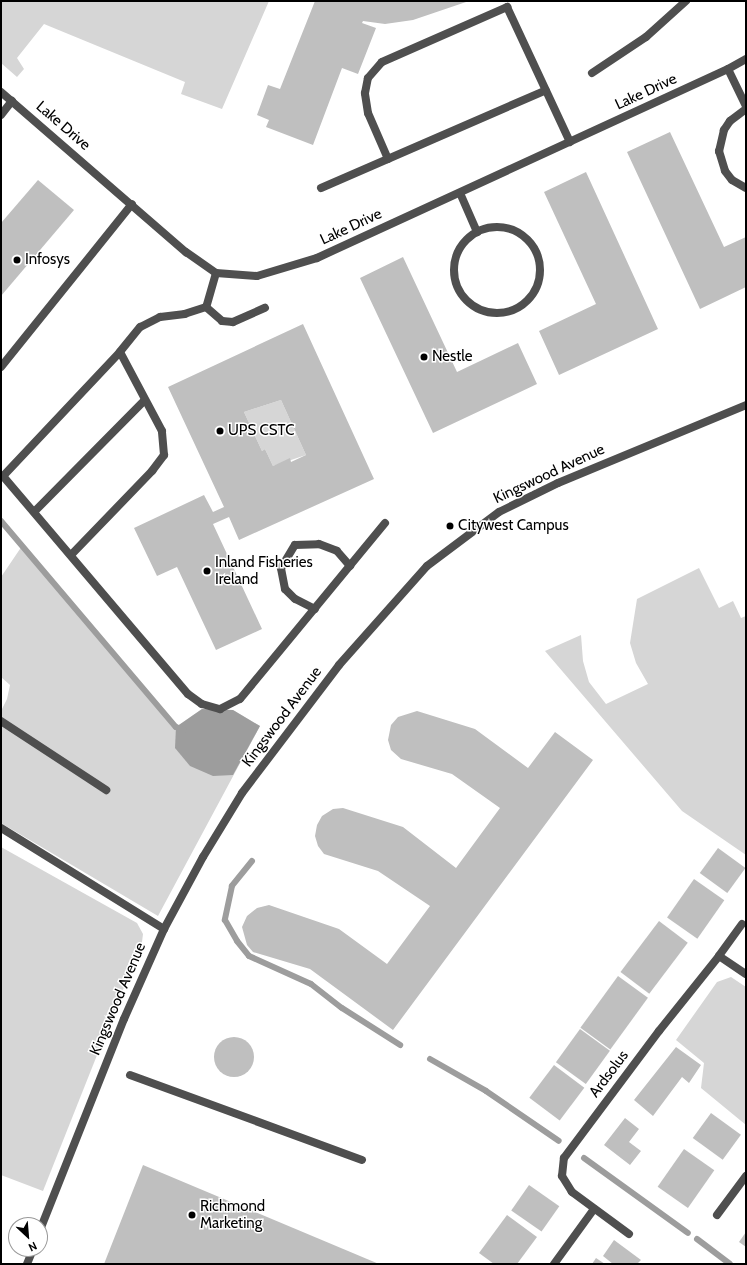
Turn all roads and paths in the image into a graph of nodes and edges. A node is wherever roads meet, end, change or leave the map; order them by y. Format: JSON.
{"nodes":[{"id":1,"x":686,"y":1,"type":"edge"},
{"id":2,"x":746,"y":59,"type":"edge"},
{"id":3,"x":728,"y":69,"type":"junction"},
{"id":4,"x":592,"y":73,"type":"dead end"},
{"id":5,"x":546,"y":90,"type":"junction"},
{"id":6,"x":1,"y":92,"type":"edge"},
{"id":7,"x":12,"y":101,"type":"junction"},
{"id":8,"x":746,"y":108,"type":"edge"},
{"id":9,"x":1,"y":115,"type":"edge"},
{"id":10,"x":570,"y":142,"type":"junction"},
{"id":11,"x":388,"y":159,"type":"junction"},
{"id":12,"x":321,"y":188,"type":"dead end"},
{"id":13,"x":746,"y":188,"type":"edge"},
{"id":14,"x":460,"y":193,"type":"junction"},
{"id":15,"x":132,"y":204,"type":"junction"},
{"id":16,"x":477,"y":232,"type":"junction"},
{"id":17,"x":216,"y":273,"type":"junction"},
{"id":18,"x":206,"y":307,"type":"junction"},
{"id":19,"x":266,"y":308,"type":"dead end"},
{"id":20,"x":120,"y":352,"type":"junction"},
{"id":21,"x":1,"y":367,"type":"edge"},
{"id":22,"x":145,"y":400,"type":"junction"},
{"id":23,"x":746,"y":405,"type":"edge"},
{"id":24,"x":35,"y":511,"type":"junction"},
{"id":25,"x":385,"y":523,"type":"dead end"},
{"id":26,"x":71,"y":555,"type":"junction"},
{"id":27,"x":350,"y":566,"type":"junction"},
{"id":28,"x":315,"y":609,"type":"junction"},
{"id":29,"x":1,"y":721,"type":"edge"},
{"id":30,"x":106,"y":790,"type":"dead end"},
{"id":31,"x":1,"y":828,"type":"edge"},
{"id":32,"x":742,"y":924,"type":"dead end"},
{"id":33,"x":164,"y":929,"type":"junction"},
{"id":34,"x":719,"y":956,"type":"junction"},
{"id":35,"x":746,"y":974,"type":"edge"},
{"id":36,"x":130,"y":1075,"type":"dead end"},
{"id":37,"x":362,"y":1160,"type":"dead end"},
{"id":38,"x":746,"y":1176,"type":"edge"},
{"id":39,"x":594,"y":1209,"type":"junction"},
{"id":40,"x":717,"y":1215,"type":"dead end"},
{"id":41,"x":45,"y":1217,"type":"edge"},
{"id":42,"x":629,"y":1234,"type":"dead end"},
{"id":43,"x":554,"y":1264,"type":"edge"}],
"edges":[{"from":1,"to":4,"type":"street"},
{"from":2,"to":3,"type":"street","name":"Lake Drive"},
{"from":3,"to":8,"type":"street"},
{"from":3,"to":10,"type":"street","name":"Lake Drive"},
{"from":5,"to":10,"type":"street"},
{"from":5,"to":11,"type":"street"},
{"from":5,"to":11,"type":"street"},
{"from":6,"to":7,"type":"street","name":"Lake Drive"},
{"from":7,"to":9,"type":"street"},
{"from":7,"to":15,"type":"street","name":"Lake Drive"},
{"from":8,"to":13,"type":"street"},
{"from":10,"to":14,"type":"street","name":"Lake Drive"},
{"from":11,"to":12,"type":"street"},
{"from":14,"to":16,"type":"street"},
{"from":14,"to":17,"type":"street","name":"Lake Drive"},
{"from":15,"to":17,"type":"street","name":"Lake Drive"},
{"from":15,"to":21,"type":"street"},
{"from":16,"to":16,"type":"street"},
{"from":17,"to":18,"type":"street"},
{"from":18,"to":19,"type":"street"},
{"from":18,"to":20,"type":"street"},
{"from":20,"to":22,"type":"street"},
{"from":20,"to":24,"type":"street"},
{"from":22,"to":24,"type":"street"},
{"from":22,"to":26,"type":"street"},
{"from":23,"to":33,"type":"street","name":"Kingswood Avenue"},
{"from":24,"to":26,"type":"street"},
{"from":25,"to":27,"type":"street"},
{"from":26,"to":28,"type":"street"},
{"from":27,"to":28,"type":"street"},
{"from":27,"to":28,"type":"street"},
{"from":29,"to":30,"type":"street"},
{"from":31,"to":33,"type":"street"},
{"from":32,"to":34,"type":"street","name":"Ardsolus"},
{"from":33,"to":41,"type":"street","name":"Kingswood Avenue"},
{"from":34,"to":35,"type":"street"},
{"from":34,"to":39,"type":"street","name":"Ardsolus"},
{"from":36,"to":37,"type":"street"},
{"from":38,"to":40,"type":"street"},
{"from":39,"to":42,"type":"street","name":"Ardsolus"},
{"from":39,"to":43,"type":"street"}]}
